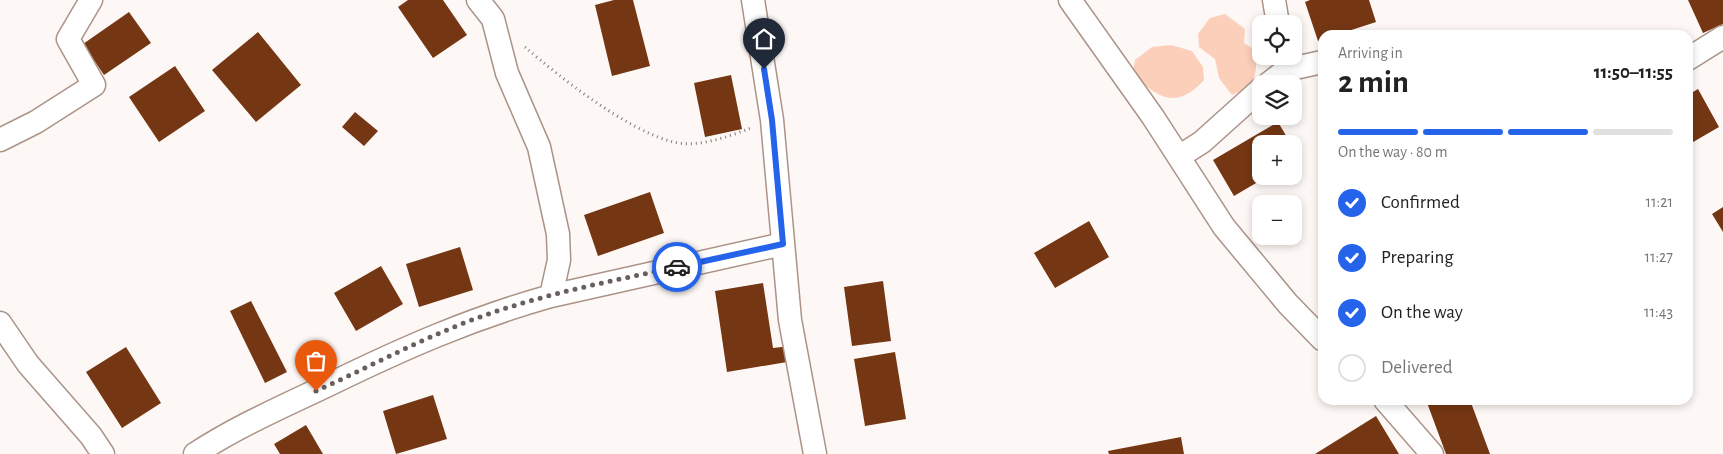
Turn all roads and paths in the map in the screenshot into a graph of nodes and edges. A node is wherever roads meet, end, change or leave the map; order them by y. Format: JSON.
{"nodes":[{"id":1,"x":91,"y":0,"type":"edge"},
{"id":2,"x":478,"y":0,"type":"edge"},
{"id":3,"x":752,"y":0,"type":"edge"},
{"id":4,"x":1070,"y":0,"type":"edge"},
{"id":5,"x":1274,"y":0,"type":"edge"},
{"id":6,"x":1276,"y":15,"type":"edge"},
{"id":7,"x":1723,"y":38,"type":"edge"},
{"id":8,"x":520,"y":43,"type":"dead end"},
{"id":9,"x":1693,"y":56,"type":"edge"},
{"id":10,"x":1318,"y":63,"type":"edge"},
{"id":11,"x":1279,"y":70,"type":"edge"},
{"id":12,"x":1252,"y":97,"type":"edge"},
{"id":13,"x":772,"y":120,"type":"junction"},
{"id":14,"x":0,"y":140,"type":"edge"},
{"id":15,"x":1180,"y":156,"type":"junction"},
{"id":16,"x":783,"y":244,"type":"junction"},
{"id":17,"x":551,"y":296,"type":"junction"},
{"id":18,"x":0,"y":322,"type":"edge"},
{"id":19,"x":1318,"y":335,"type":"edge"},
{"id":20,"x":1389,"y":405,"type":"edge"},
{"id":21,"x":103,"y":454,"type":"edge"},
{"id":22,"x":195,"y":454,"type":"edge"},
{"id":23,"x":815,"y":454,"type":"edge"},
{"id":24,"x":1432,"y":454,"type":"edge"}],
"edges":[{"from":1,"to":14,"type":"street"},
{"from":2,"to":17,"type":"street"},
{"from":3,"to":13,"type":"street"},
{"from":4,"to":15,"type":"street"},
{"from":5,"to":6,"type":"street"},
{"from":7,"to":9,"type":"street"},
{"from":8,"to":13,"type":"path"},
{"from":10,"to":11,"type":"street"},
{"from":12,"to":15,"type":"street"},
{"from":13,"to":16,"type":"street"},
{"from":15,"to":19,"type":"street"},
{"from":16,"to":17,"type":"street"},
{"from":16,"to":23,"type":"street"},
{"from":17,"to":22,"type":"street"},
{"from":18,"to":21,"type":"street"},
{"from":20,"to":24,"type":"street"}]}
